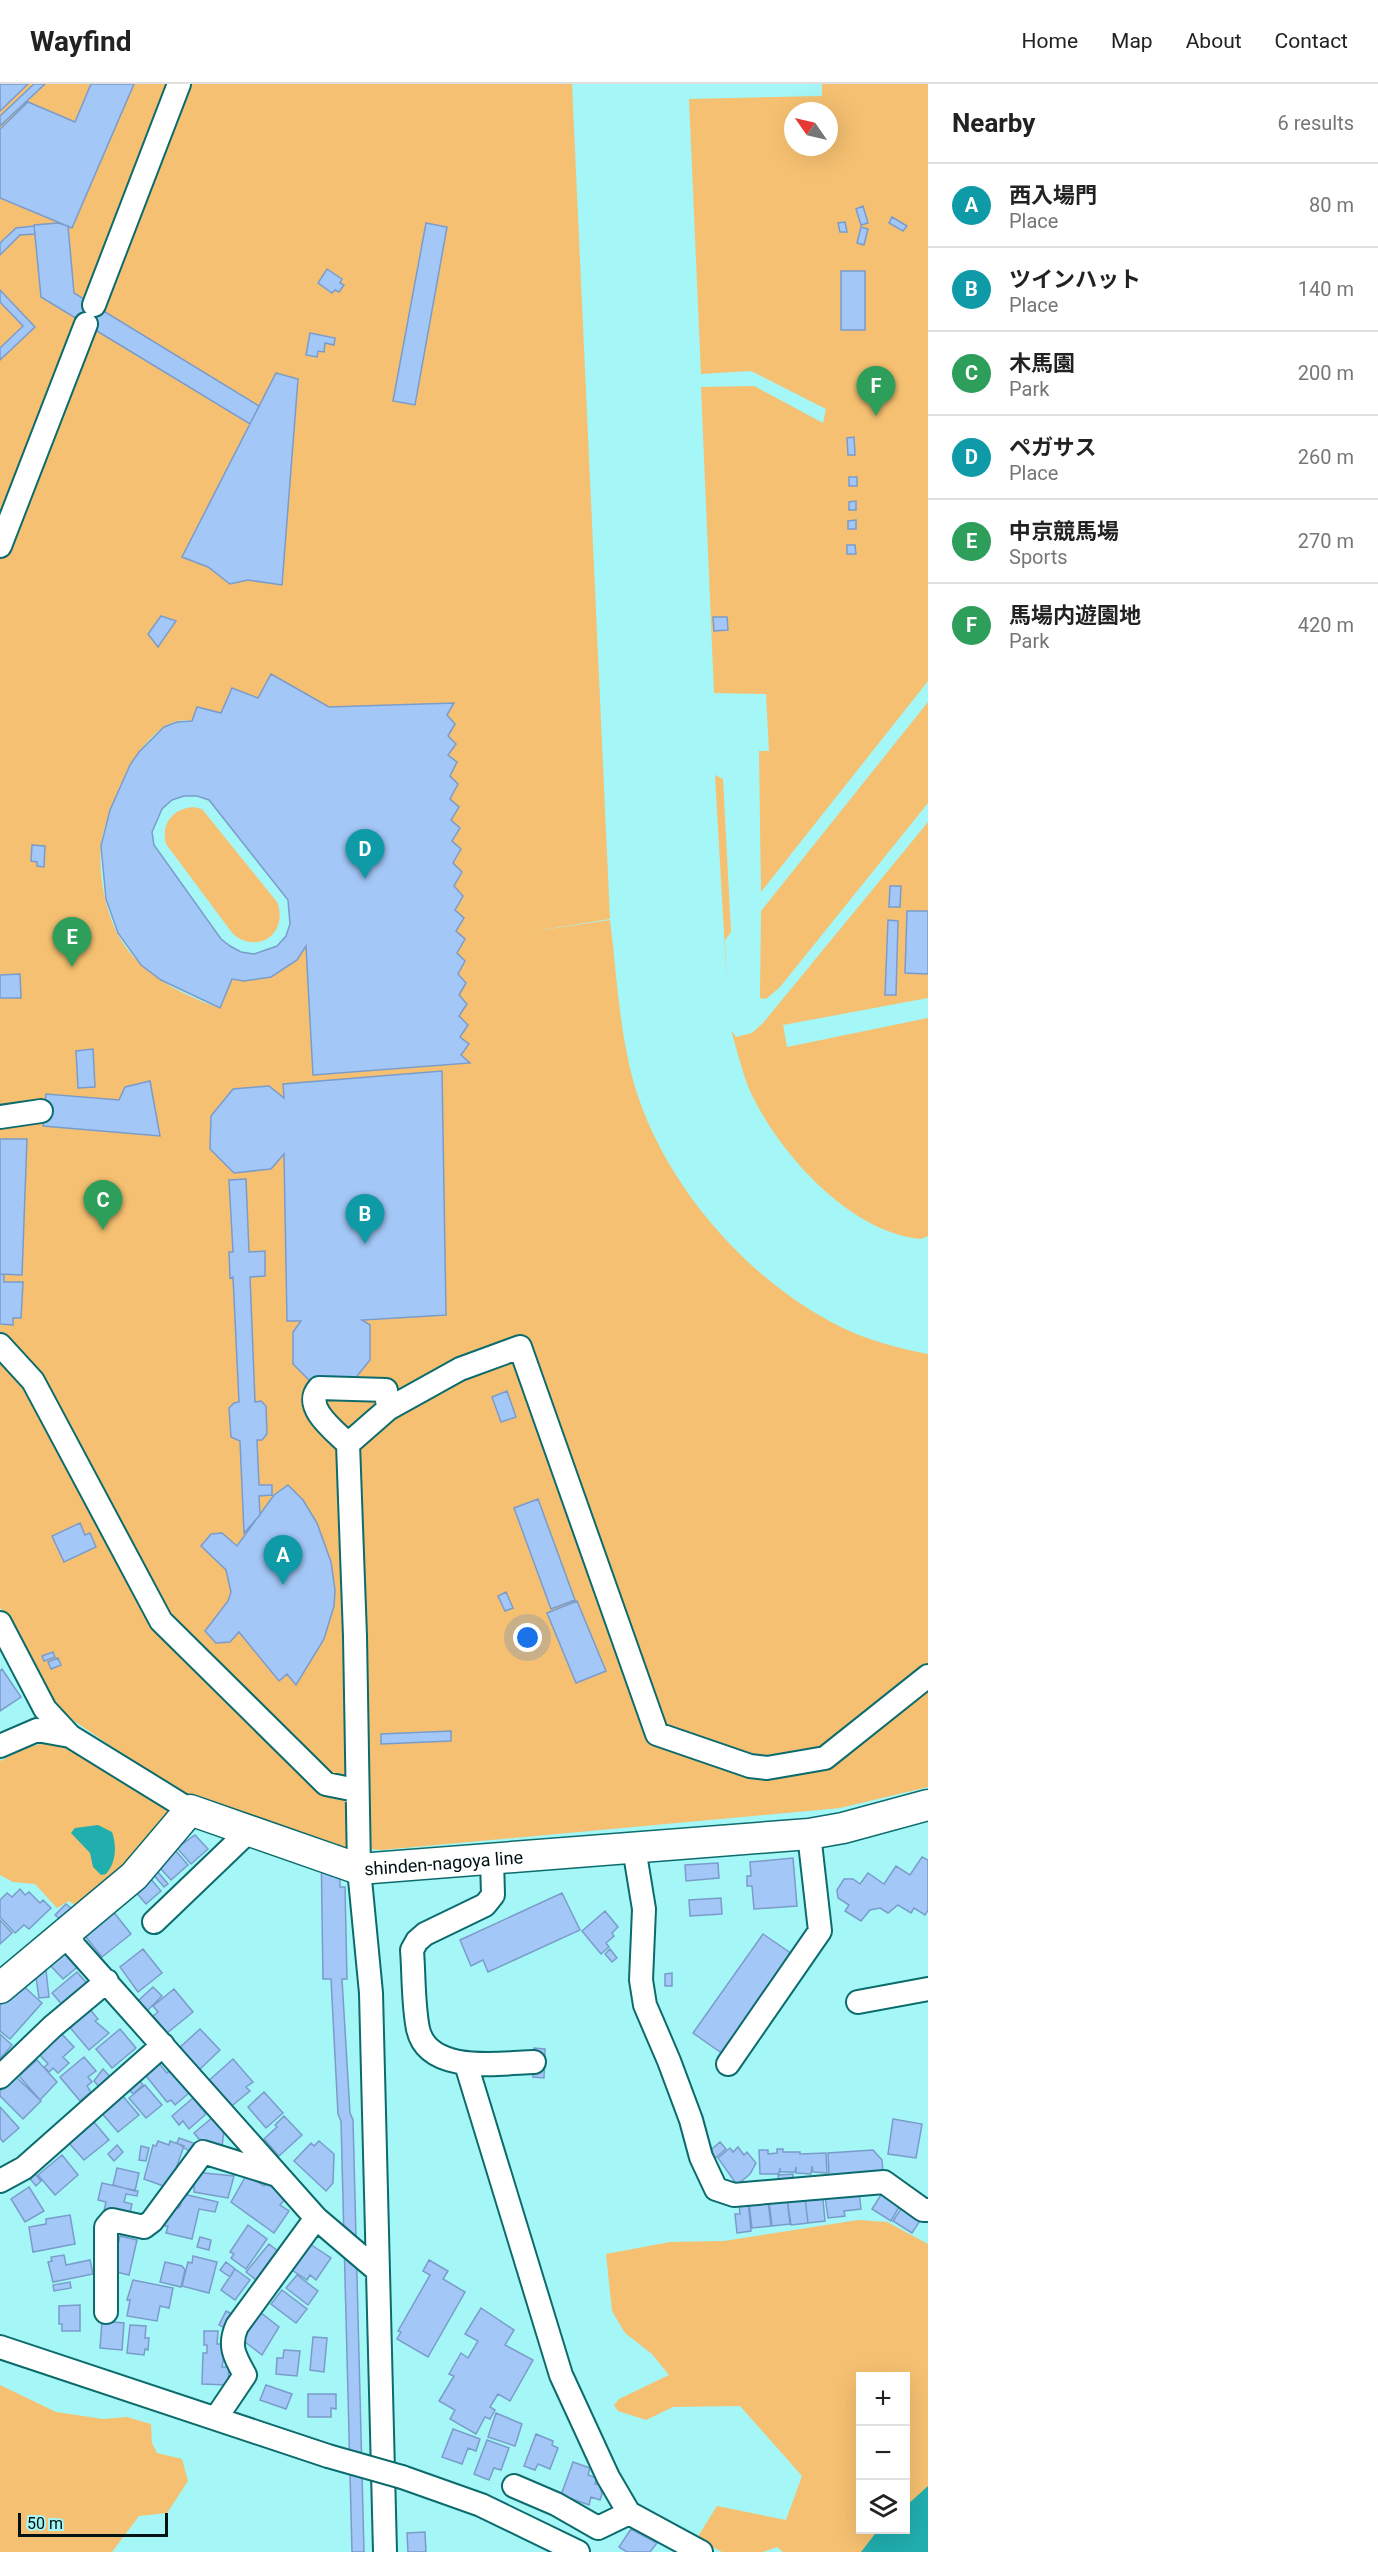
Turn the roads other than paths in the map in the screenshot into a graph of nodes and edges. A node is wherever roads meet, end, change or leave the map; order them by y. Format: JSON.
{"nodes":[{"id":1,"x":179,"y":84,"type":"edge"},
{"id":2,"x":0,"y":546,"type":"edge"},
{"id":3,"x":41,"y":1111,"type":"dead end"},
{"id":4,"x":0,"y":1117,"type":"edge"},
{"id":5,"x":0,"y":1345,"type":"edge"},
{"id":6,"x":388,"y":1409,"type":"junction"},
{"id":7,"x":348,"y":1444,"type":"junction"},
{"id":8,"x":0,"y":1623,"type":"edge"},
{"id":9,"x":928,"y":1676,"type":"edge"},
{"id":10,"x":70,"y":1736,"type":"junction"},
{"id":11,"x":0,"y":1746,"type":"edge"},
{"id":12,"x":356,"y":1790,"type":"junction"},
{"id":13,"x":928,"y":1805,"type":"edge"},
{"id":14,"x":190,"y":1810,"type":"junction"},
{"id":15,"x":249,"y":1831,"type":"junction"},
{"id":16,"x":809,"y":1834,"type":"junction"},
{"id":17,"x":634,"y":1848,"type":"junction"},
{"id":18,"x":492,"y":1860,"type":"junction"},
{"id":19,"x":359,"y":1869,"type":"junction"},
{"id":20,"x":154,"y":1922,"type":"dead end"},
{"id":21,"x":69,"y":1933,"type":"junction"},
{"id":22,"x":107,"y":1981,"type":"junction"},
{"id":23,"x":0,"y":1988,"type":"edge"},
{"id":24,"x":928,"y":1989,"type":"edge"},
{"id":25,"x":858,"y":2002,"type":"dead end"},
{"id":26,"x":163,"y":2045,"type":"junction"},
{"id":27,"x":534,"y":2062,"type":"dead end"},
{"id":28,"x":466,"y":2064,"type":"junction"},
{"id":29,"x":728,"y":2064,"type":"dead end"},
{"id":30,"x":0,"y":2077,"type":"edge"},
{"id":31,"x":279,"y":2176,"type":"junction"},
{"id":32,"x":0,"y":2181,"type":"edge"},
{"id":33,"x":928,"y":2210,"type":"edge"},
{"id":34,"x":316,"y":2218,"type":"junction"},
{"id":35,"x":377,"y":2270,"type":"junction"},
{"id":36,"x":106,"y":2312,"type":"dead end"},
{"id":37,"x":0,"y":2348,"type":"edge"},
{"id":38,"x":216,"y":2418,"type":"junction"},
{"id":39,"x":514,"y":2486,"type":"dead end"},
{"id":40,"x":628,"y":2513,"type":"junction"},
{"id":41,"x":385,"y":2552,"type":"edge"},
{"id":42,"x":578,"y":2552,"type":"edge"},
{"id":43,"x":701,"y":2552,"type":"edge"}],
"edges":[{"from":1,"to":2,"type":"street"},
{"from":3,"to":4,"type":"street"},
{"from":5,"to":12,"type":"street"},
{"from":6,"to":7,"type":"street"},
{"from":6,"to":7,"type":"street"},
{"from":6,"to":9,"type":"street"},
{"from":7,"to":12,"type":"street"},
{"from":8,"to":10,"type":"street"},
{"from":10,"to":11,"type":"street"},
{"from":10,"to":14,"type":"street"},
{"from":12,"to":19,"type":"street"},
{"from":13,"to":16,"type":"main road","name":"shinden-nagoya line"},
{"from":14,"to":15,"type":"main road","name":"shinden-nagoya line"},
{"from":14,"to":21,"type":"main road"},
{"from":15,"to":19,"type":"main road","name":"shinden-nagoya line"},
{"from":15,"to":20,"type":"street"},
{"from":16,"to":17,"type":"main road","name":"shinden-nagoya line"},
{"from":16,"to":29,"type":"street"},
{"from":17,"to":18,"type":"main road","name":"shinden-nagoya line"},
{"from":17,"to":33,"type":"street"},
{"from":18,"to":19,"type":"main road","name":"shinden-nagoya line"},
{"from":18,"to":28,"type":"street"},
{"from":19,"to":35,"type":"street"},
{"from":21,"to":22,"type":"street"},
{"from":21,"to":23,"type":"main road"},
{"from":22,"to":26,"type":"street"},
{"from":22,"to":30,"type":"street"},
{"from":24,"to":25,"type":"street"},
{"from":26,"to":31,"type":"street"},
{"from":26,"to":32,"type":"street"},
{"from":27,"to":28,"type":"street"},
{"from":28,"to":40,"type":"street"},
{"from":31,"to":34,"type":"street"},
{"from":31,"to":36,"type":"street"},
{"from":34,"to":35,"type":"street"},
{"from":34,"to":38,"type":"street"},
{"from":35,"to":41,"type":"street"},
{"from":37,"to":38,"type":"street"},
{"from":38,"to":42,"type":"street","bridge":true},
{"from":39,"to":40,"type":"street"},
{"from":40,"to":43,"type":"street"}]}
